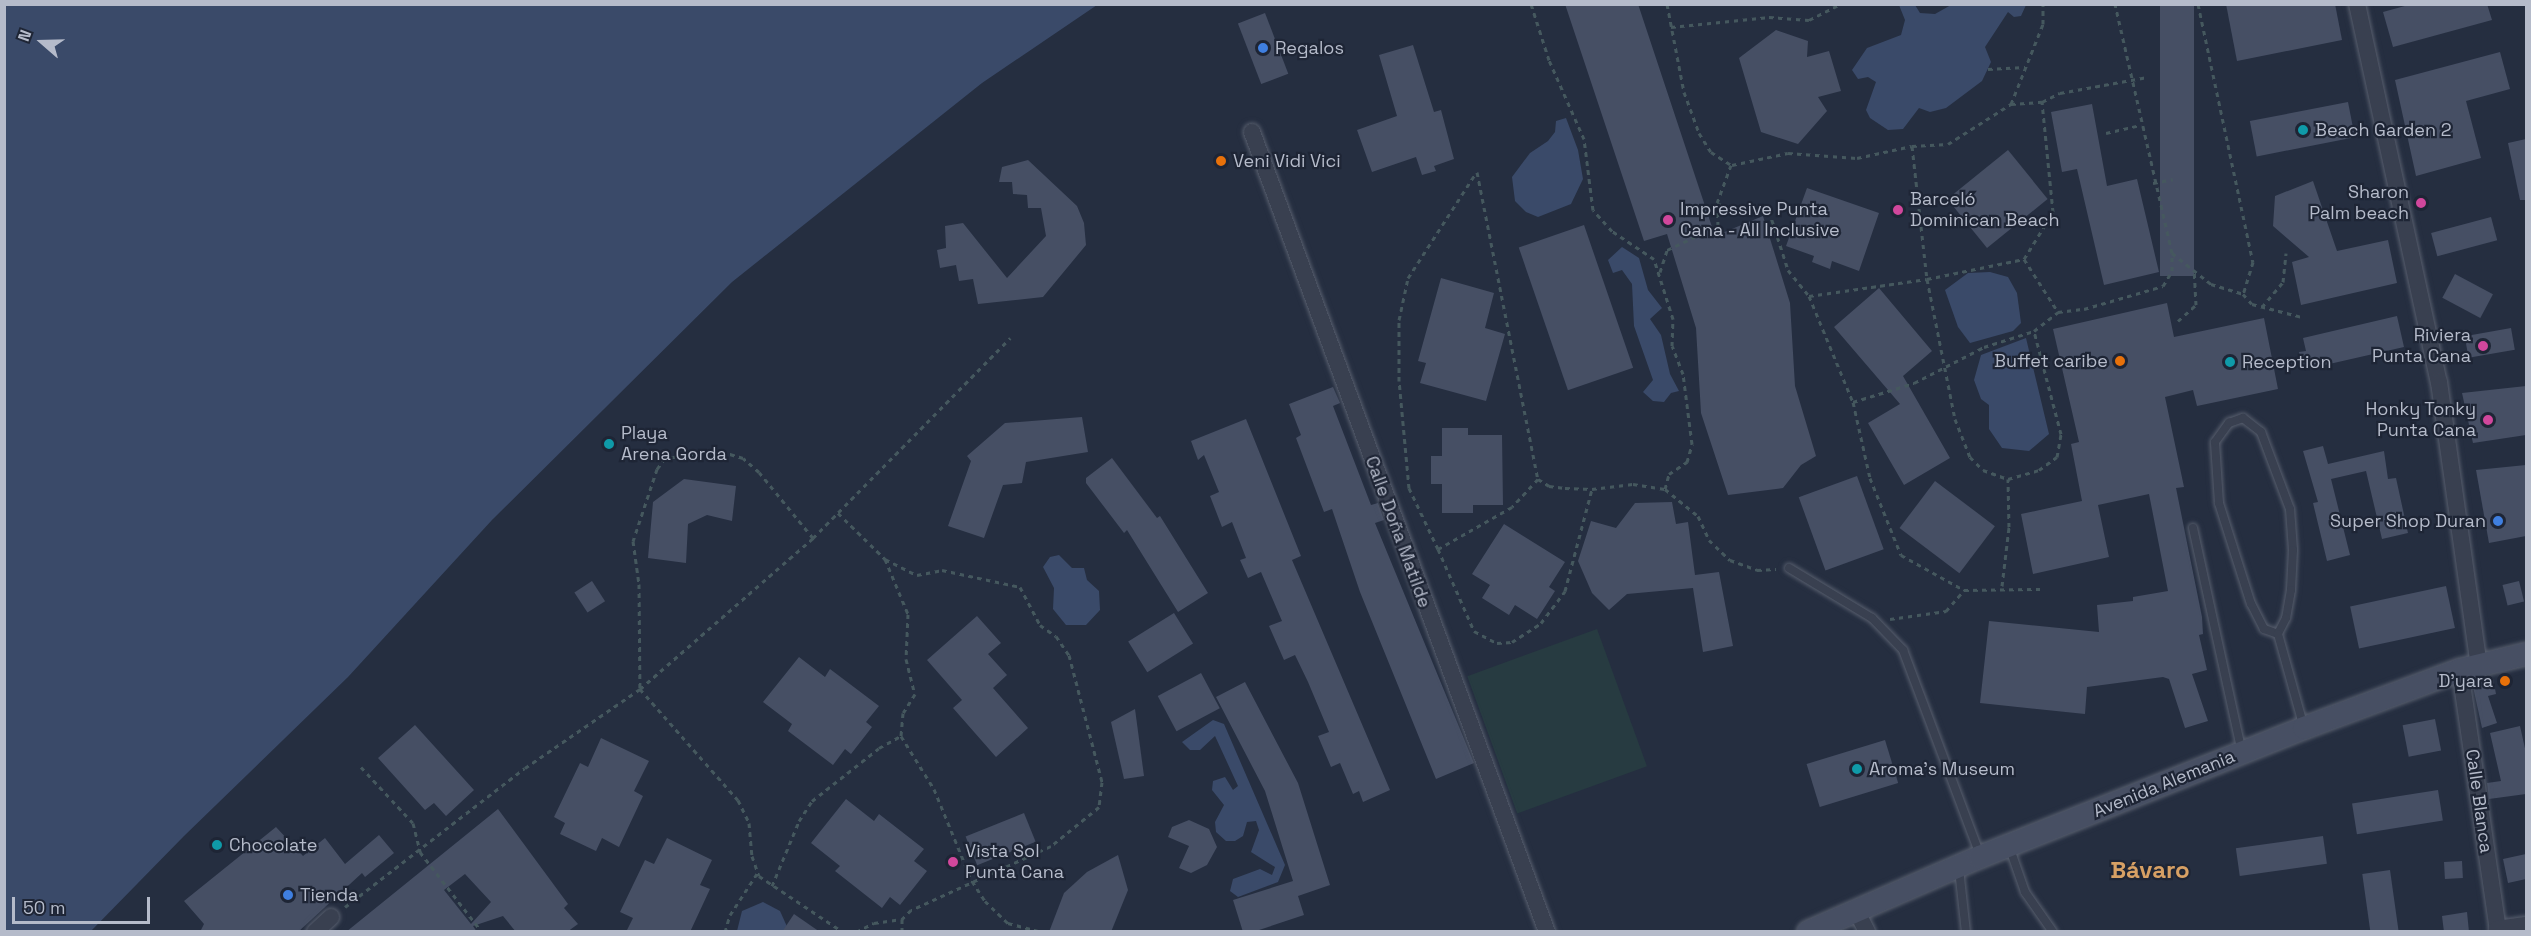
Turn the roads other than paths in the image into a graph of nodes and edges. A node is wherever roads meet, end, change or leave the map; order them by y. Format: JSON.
{"nodes":[{"id":1,"x":2356,"y":4,"type":"edge"},
{"id":2,"x":1252,"y":132,"type":"dead end"},
{"id":3,"x":2193,"y":528,"type":"dead end"},
{"id":4,"x":1790,"y":568,"type":"road end"},
{"id":5,"x":2278,"y":634,"type":"junction"},
{"id":6,"x":2526,"y":654,"type":"edge"},
{"id":7,"x":2470,"y":668,"type":"junction"},
{"id":8,"x":2304,"y":728,"type":"junction"},
{"id":9,"x":2242,"y":752,"type":"junction"},
{"id":10,"x":2009,"y":846,"type":"junction"},
{"id":11,"x":1980,"y":857,"type":"junction"},
{"id":12,"x":1959,"y":866,"type":"junction"},
{"id":13,"x":1857,"y":910,"type":"junction"},
{"id":14,"x":331,"y":917,"type":"road end"},
{"id":15,"x":2526,"y":925,"type":"edge"},
{"id":16,"x":2497,"y":930,"type":"edge"},
{"id":17,"x":315,"y":932,"type":"edge"},
{"id":18,"x":1547,"y":932,"type":"edge"},
{"id":19,"x":1808,"y":932,"type":"edge"},
{"id":20,"x":1867,"y":932,"type":"edge"},
{"id":21,"x":1966,"y":932,"type":"edge"},
{"id":22,"x":2053,"y":932,"type":"edge"}],
"edges":[{"from":1,"to":7,"type":"street","name":"Calle Blanca"},
{"from":2,"to":18,"type":"street","name":"Calle Doña Matilde"},
{"from":3,"to":9,"type":"lane"},
{"from":4,"to":11,"type":"lane"},
{"from":5,"to":5,"type":"lane"},
{"from":5,"to":8,"type":"lane"},
{"from":6,"to":7,"type":"street","name":"Avenida Alemania"},
{"from":7,"to":8,"type":"street","name":"Avenida Alemania"},
{"from":7,"to":16,"type":"street","name":"Calle Blanca"},
{"from":8,"to":9,"type":"street","name":"Avenida Alemania"},
{"from":9,"to":10,"type":"street","name":"Avenida Alemania"},
{"from":10,"to":11,"type":"street","name":"Avenida Alemania"},
{"from":10,"to":22,"type":"lane"},
{"from":11,"to":12,"type":"street","name":"Avenida Alemania"},
{"from":12,"to":13,"type":"street","name":"Avenida Alemania"},
{"from":12,"to":21,"type":"lane"},
{"from":13,"to":19,"type":"street","name":"Avenida Alemania"},
{"from":13,"to":20,"type":"street"},
{"from":14,"to":17,"type":"street"},
{"from":15,"to":16,"type":"street"}]}
